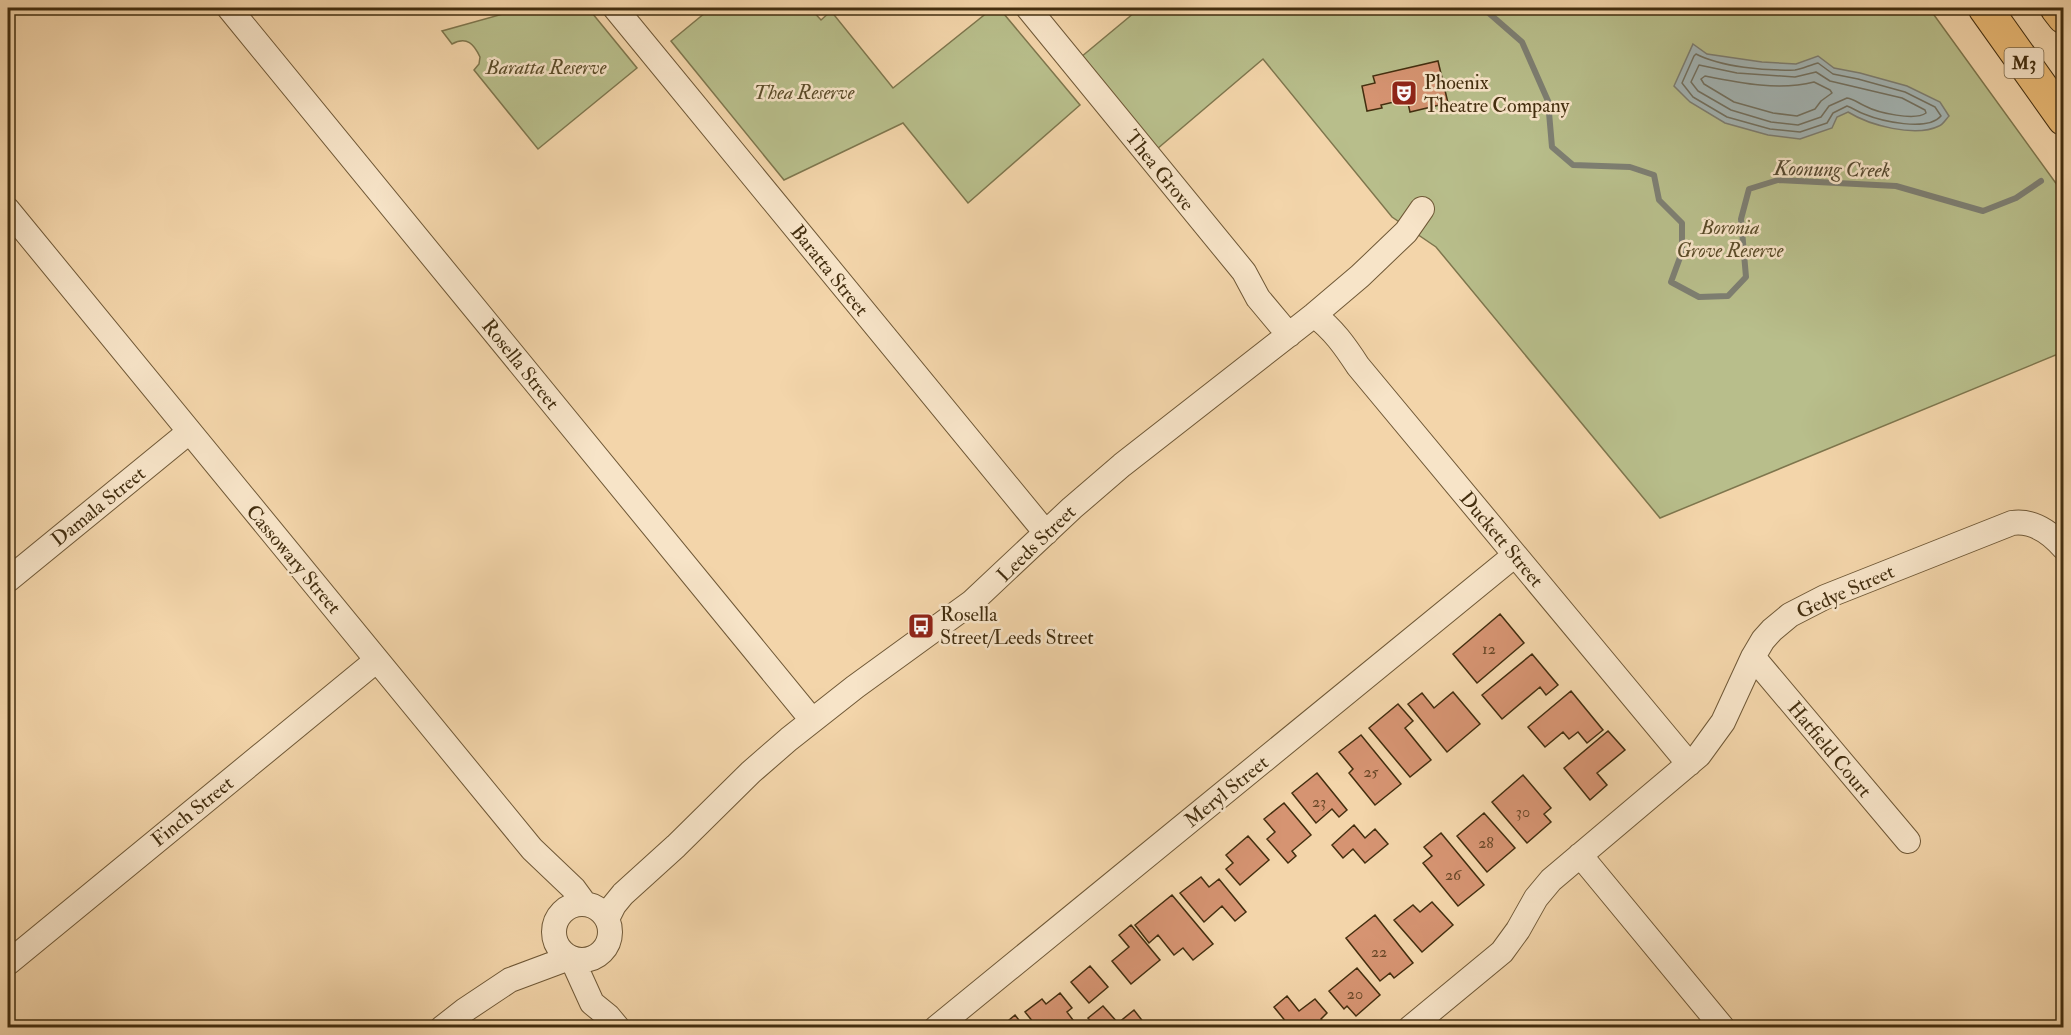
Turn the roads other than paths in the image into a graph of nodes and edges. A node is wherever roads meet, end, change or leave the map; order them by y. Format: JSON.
{"nodes":[{"id":1,"x":229,"y":8,"type":"edge"},
{"id":2,"x":615,"y":8,"type":"edge"},
{"id":3,"x":1028,"y":8,"type":"edge"},
{"id":4,"x":1985,"y":8,"type":"edge"},
{"id":5,"x":2057,"y":8,"type":"edge"},
{"id":6,"x":2064,"y":17,"type":"edge"},
{"id":7,"x":2064,"y":120,"type":"edge"},
{"id":8,"x":1422,"y":209,"type":"dead end"},
{"id":9,"x":8,"y":210,"type":"edge"},
{"id":10,"x":1314,"y":315,"type":"junction"},
{"id":11,"x":1289,"y":335,"type":"junction"},
{"id":12,"x":189,"y":432,"type":"junction"},
{"id":13,"x":1046,"y":533,"type":"junction"},
{"id":14,"x":2064,"y":548,"type":"edge"},
{"id":15,"x":1515,"y":555,"type":"junction"},
{"id":16,"x":8,"y":580,"type":"edge"},
{"id":17,"x":1753,"y":657,"type":"junction"},
{"id":18,"x":377,"y":660,"type":"junction"},
{"id":19,"x":812,"y":720,"type":"junction"},
{"id":20,"x":1689,"y":764,"type":"junction"},
{"id":21,"x":1908,"y":841,"type":"dead end"},
{"id":22,"x":532,"y":849,"type":"junction"},
{"id":23,"x":1580,"y":855,"type":"junction"},
{"id":24,"x":594,"y":909,"type":"junction"},
{"id":25,"x":561,"y":913,"type":"junction"},
{"id":26,"x":554,"y":935,"type":"junction"},
{"id":27,"x":597,"y":957,"type":"junction"},
{"id":28,"x":571,"y":959,"type":"junction"},
{"id":29,"x":8,"y":963,"type":"edge"},
{"id":30,"x":510,"y":980,"type":"junction"},
{"id":31,"x":613,"y":1022,"type":"edge"},
{"id":32,"x":442,"y":1028,"type":"edge"},
{"id":33,"x":936,"y":1028,"type":"edge"},
{"id":34,"x":1410,"y":1028,"type":"edge"},
{"id":35,"x":1723,"y":1028,"type":"edge"}],
"edges":[{"from":1,"to":19,"type":"street","name":"Rosella Street"},
{"from":2,"to":13,"type":"street","name":"Baratta Street"},
{"from":3,"to":11,"type":"street","name":"Thea Grove"},
{"from":4,"to":7,"type":"highway","number":"M3"},
{"from":5,"to":6,"type":"highway"},
{"from":8,"to":10,"type":"street","name":"Leeds Street"},
{"from":9,"to":12,"type":"street","name":"Cassowary Street"},
{"from":10,"to":11,"type":"street","name":"Leeds Street"},
{"from":10,"to":15,"type":"street","name":"Duckett Street"},
{"from":11,"to":13,"type":"street","name":"Leeds Street"},
{"from":12,"to":16,"type":"street","name":"Damala Street"},
{"from":12,"to":18,"type":"street","name":"Cassowary Street"},
{"from":13,"to":19,"type":"street","name":"Leeds Street"},
{"from":14,"to":17,"type":"street","name":"Gedye Street"},
{"from":15,"to":20,"type":"street","name":"Duckett Street"},
{"from":15,"to":33,"type":"street","name":"Meryl Street"},
{"from":17,"to":20,"type":"street","name":"Gedye Street"},
{"from":17,"to":21,"type":"street","name":"Hatfield Court"},
{"from":18,"to":22,"type":"street","name":"Cassowary Street"},
{"from":18,"to":29,"type":"street","name":"Finch Street"},
{"from":19,"to":24,"type":"street","name":"Leeds Street"},
{"from":20,"to":23,"type":"street","name":"Gedye Street"},
{"from":22,"to":24,"type":"street","name":"Cassowary Street"},
{"from":22,"to":25,"type":"street"},
{"from":23,"to":34,"type":"street","name":"Gedye Street"},
{"from":23,"to":35,"type":"street"},
{"from":24,"to":25,"type":"street"},
{"from":24,"to":27,"type":"street"},
{"from":25,"to":26,"type":"street"},
{"from":26,"to":28,"type":"street"},
{"from":26,"to":30,"type":"street"},
{"from":27,"to":28,"type":"street"},
{"from":27,"to":31,"type":"street"},
{"from":28,"to":30,"type":"street"},
{"from":28,"to":31,"type":"street"},
{"from":30,"to":32,"type":"street"}]}
